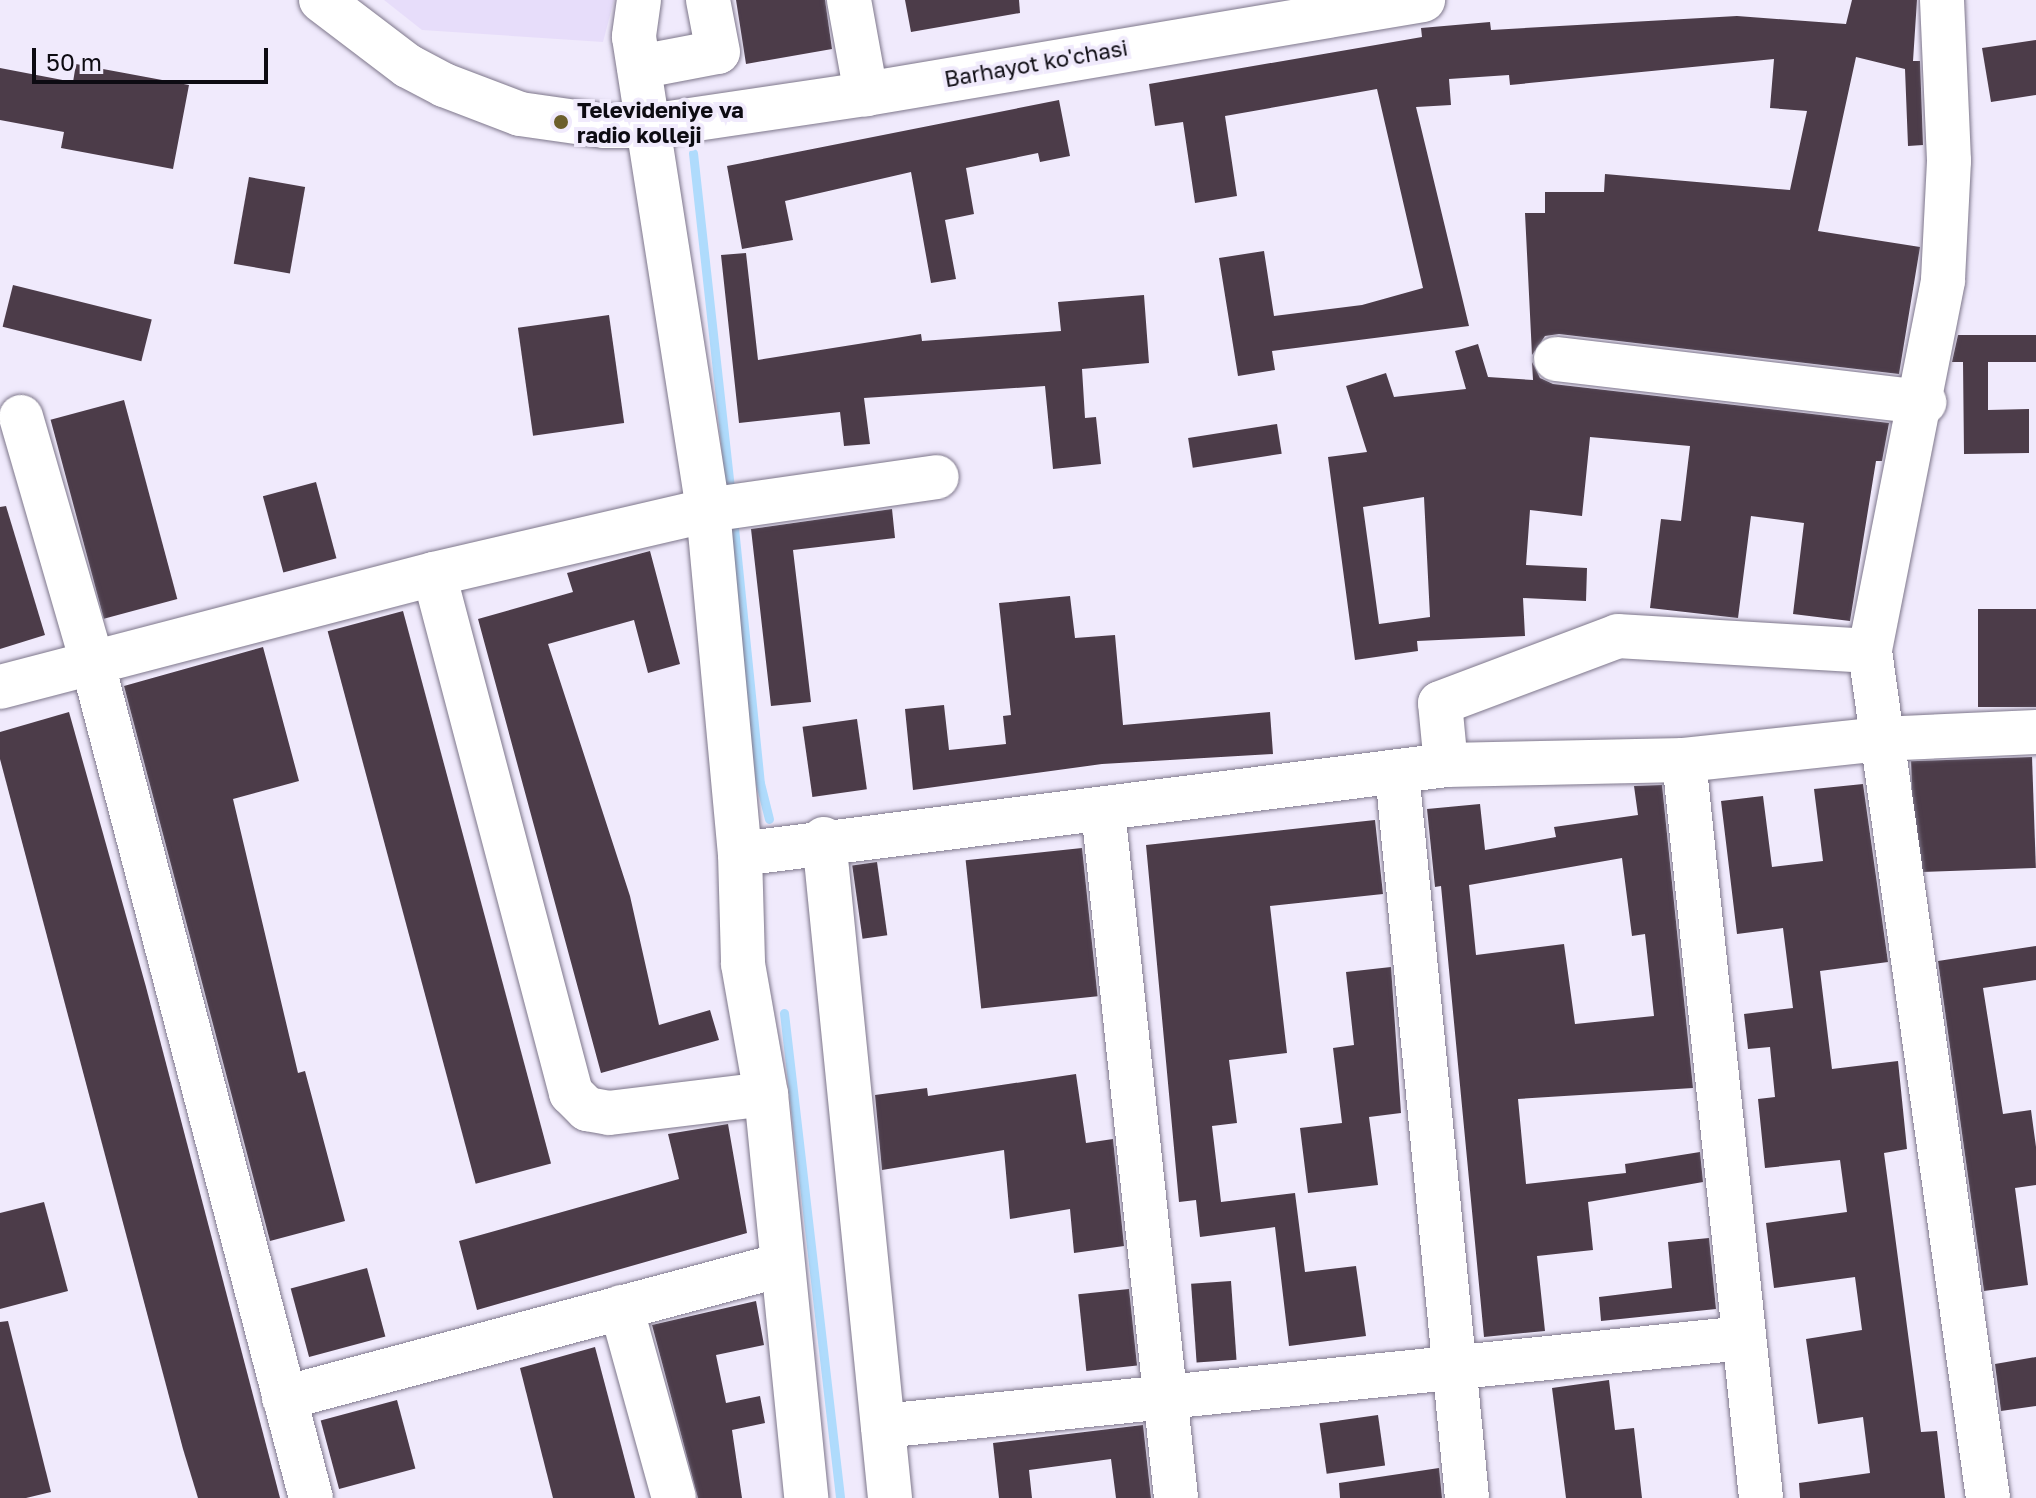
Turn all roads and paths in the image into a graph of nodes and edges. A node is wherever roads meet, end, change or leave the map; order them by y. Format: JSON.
{"nodes":[{"id":1,"x":321,"y":0,"type":"edge"},
{"id":2,"x":639,"y":0,"type":"edge"},
{"id":3,"x":708,"y":0,"type":"edge"},
{"id":4,"x":849,"y":0,"type":"edge"},
{"id":5,"x":1423,"y":0,"type":"edge"},
{"id":6,"x":1942,"y":0,"type":"edge"},
{"id":7,"x":1232,"y":14,"type":"edge"},
{"id":8,"x":639,"y":67,"type":"junction"},
{"id":9,"x":866,"y":94,"type":"junction"},
{"id":10,"x":649,"y":126,"type":"junction"},
{"id":11,"x":1556,"y":359,"type":"dead end"},
{"id":12,"x":1924,"y":402,"type":"junction"},
{"id":13,"x":21,"y":417,"type":"dead end"},
{"id":14,"x":937,"y":477,"type":"dead end"},
{"id":15,"x":708,"y":510,"type":"junction"},
{"id":16,"x":434,"y":574,"type":"junction"},
{"id":17,"x":1870,"y":651,"type":"junction"},
{"id":18,"x":92,"y":661,"type":"junction"},
{"id":19,"x":0,"y":687,"type":"edge"},
{"id":20,"x":2036,"y":732,"type":"edge"},
{"id":21,"x":1880,"y":739,"type":"junction"},
{"id":22,"x":1684,"y":760,"type":"junction"},
{"id":23,"x":1446,"y":765,"type":"junction"},
{"id":24,"x":1397,"y":772,"type":"junction"},
{"id":25,"x":1103,"y":810,"type":"junction"},
{"id":26,"x":824,"y":839,"type":"junction"},
{"id":27,"x":740,"y":854,"type":"junction"},
{"id":28,"x":766,"y":1094,"type":"junction"},
{"id":29,"x":781,"y":1265,"type":"junction"},
{"id":30,"x":621,"y":1307,"type":"junction"},
{"id":31,"x":1744,"y":1338,"type":"junction"},
{"id":32,"x":1452,"y":1370,"type":"junction"},
{"id":33,"x":284,"y":1398,"type":"junction"},
{"id":34,"x":1167,"y":1400,"type":"junction"},
{"id":35,"x":883,"y":1426,"type":"junction"},
{"id":36,"x":311,"y":1498,"type":"edge"},
{"id":37,"x":674,"y":1498,"type":"edge"},
{"id":38,"x":806,"y":1498,"type":"edge"},
{"id":39,"x":890,"y":1498,"type":"edge"},
{"id":40,"x":1176,"y":1498,"type":"edge"},
{"id":41,"x":1467,"y":1498,"type":"edge"},
{"id":42,"x":1761,"y":1498,"type":"edge"},
{"id":43,"x":1988,"y":1498,"type":"edge"}],
"edges":[{"from":1,"to":10,"type":"street","name":"Barhayot ko'chasi"},
{"from":2,"to":8,"type":"street"},
{"from":3,"to":8,"type":"street"},
{"from":4,"to":9,"type":"street"},
{"from":5,"to":7,"type":"street","name":"Barhayot ko'chasi"},
{"from":6,"to":12,"type":"street"},
{"from":7,"to":9,"type":"street","name":"Barhayot ko'chasi"},
{"from":8,"to":10,"type":"street"},
{"from":9,"to":10,"type":"street","name":"Barhayot ko'chasi"},
{"from":10,"to":15,"type":"street"},
{"from":11,"to":12,"type":"street"},
{"from":12,"to":17,"type":"street"},
{"from":13,"to":18,"type":"street"},
{"from":14,"to":15,"type":"street"},
{"from":15,"to":16,"type":"street"},
{"from":15,"to":27,"type":"street"},
{"from":16,"to":18,"type":"street"},
{"from":16,"to":28,"type":"street"},
{"from":17,"to":21,"type":"street"},
{"from":17,"to":23,"type":"street"},
{"from":18,"to":19,"type":"street"},
{"from":18,"to":33,"type":"street"},
{"from":20,"to":21,"type":"street"},
{"from":21,"to":22,"type":"street"},
{"from":21,"to":43,"type":"street"},
{"from":22,"to":23,"type":"street"},
{"from":22,"to":31,"type":"street"},
{"from":23,"to":24,"type":"street"},
{"from":24,"to":25,"type":"street"},
{"from":24,"to":32,"type":"street"},
{"from":25,"to":26,"type":"street"},
{"from":25,"to":34,"type":"street"},
{"from":26,"to":27,"type":"street"},
{"from":26,"to":35,"type":"street"},
{"from":27,"to":28,"type":"street"},
{"from":28,"to":29,"type":"street"},
{"from":29,"to":30,"type":"street"},
{"from":29,"to":38,"type":"street"},
{"from":30,"to":33,"type":"street"},
{"from":30,"to":37,"type":"street"},
{"from":31,"to":32,"type":"street"},
{"from":31,"to":42,"type":"street"},
{"from":32,"to":34,"type":"street"},
{"from":32,"to":41,"type":"street"},
{"from":33,"to":36,"type":"street"},
{"from":34,"to":35,"type":"street"},
{"from":34,"to":40,"type":"street"},
{"from":35,"to":39,"type":"street"}]}
